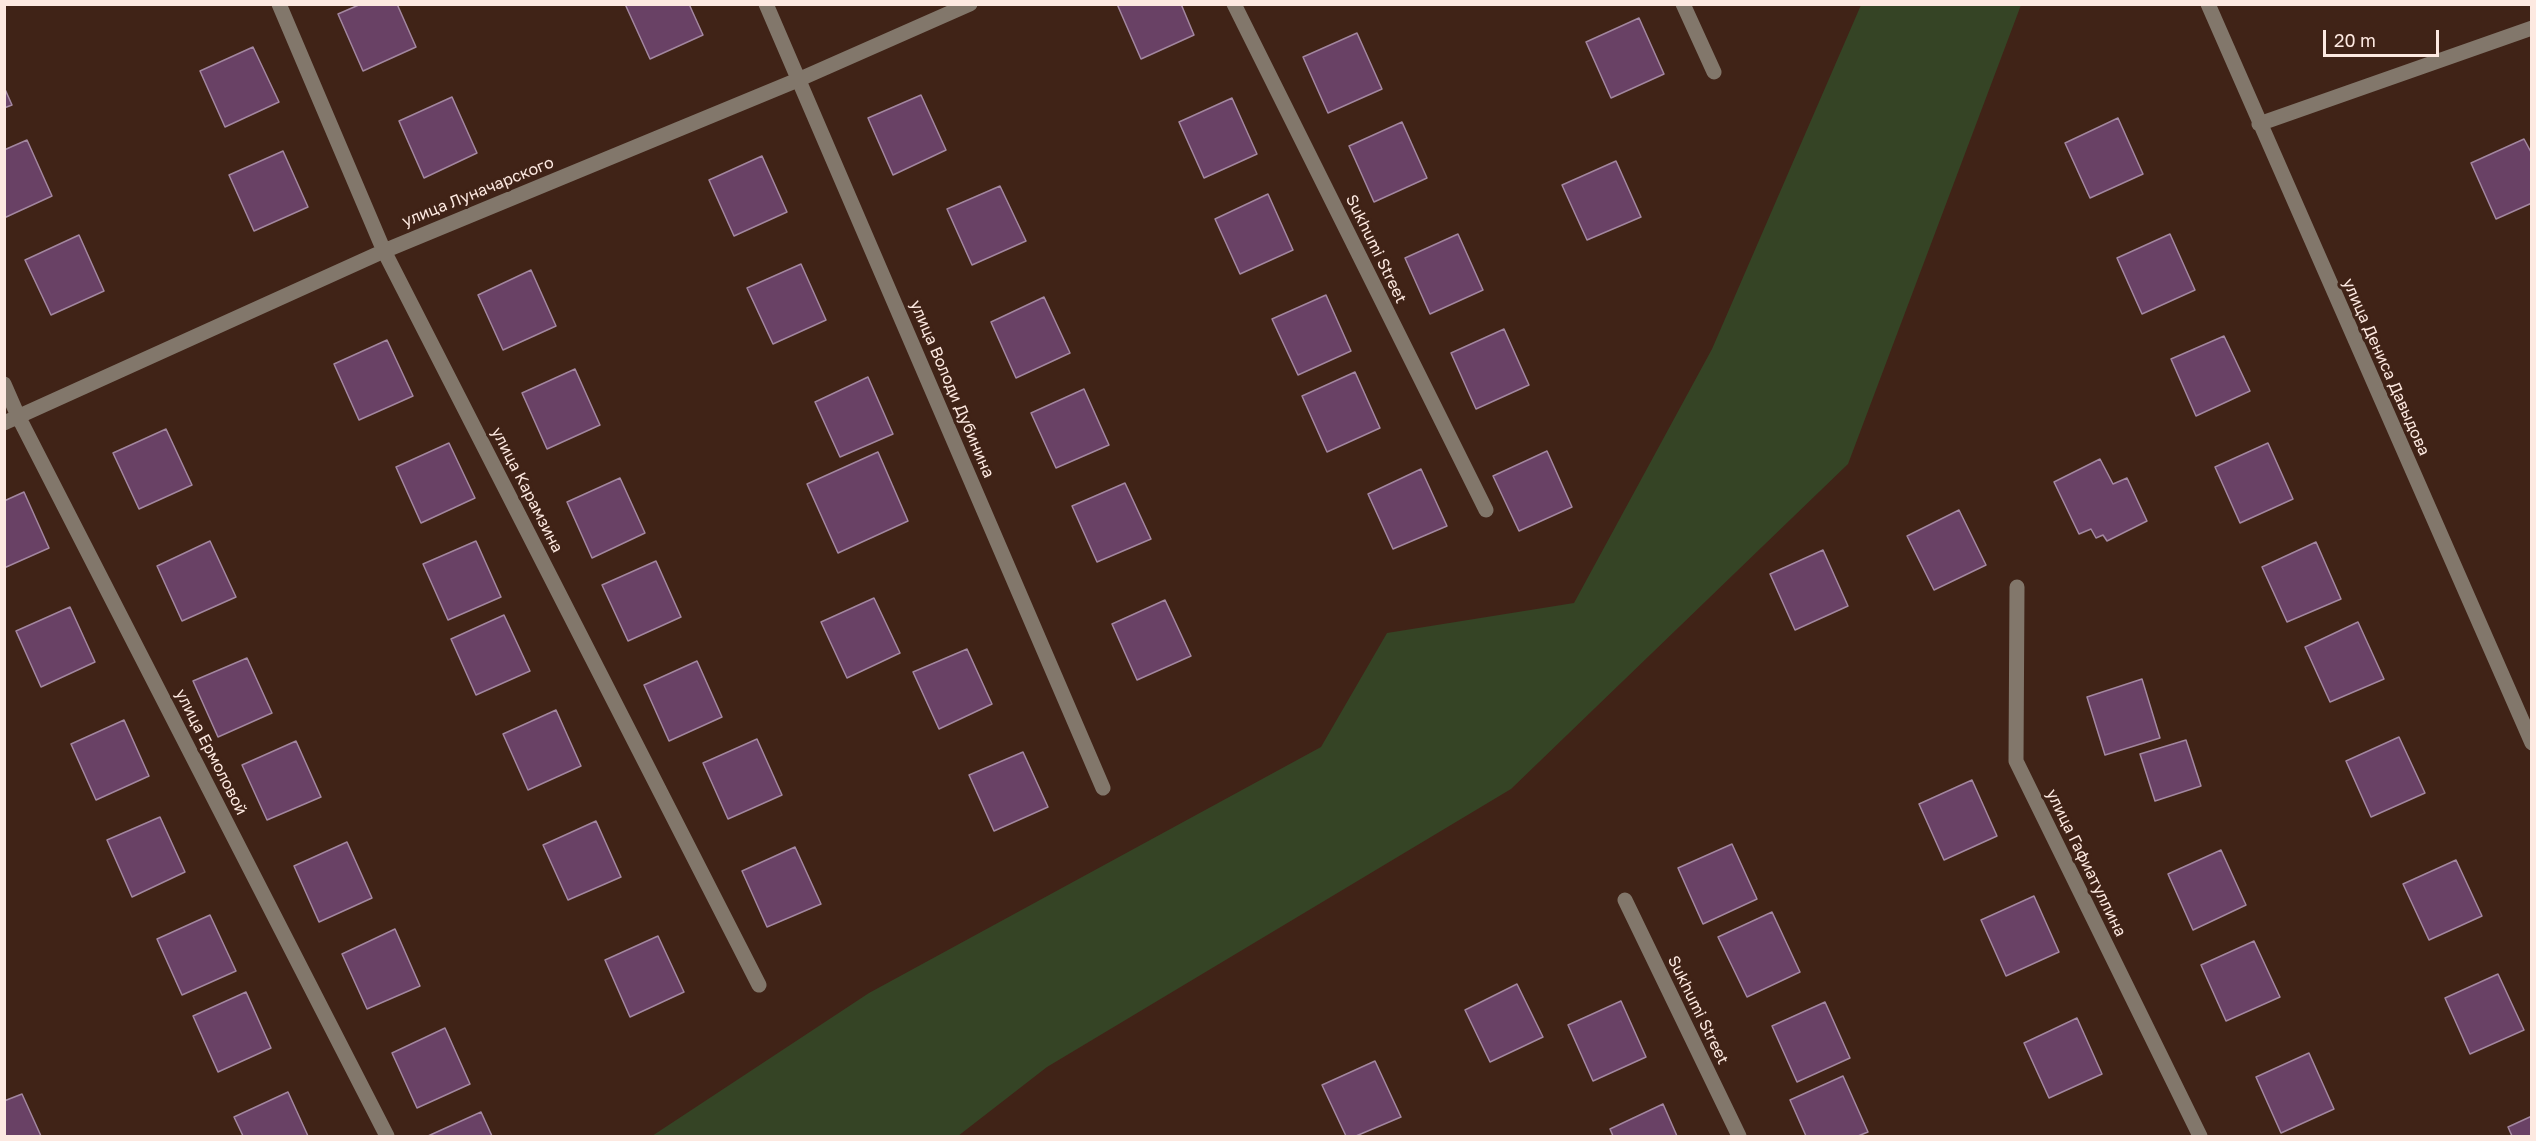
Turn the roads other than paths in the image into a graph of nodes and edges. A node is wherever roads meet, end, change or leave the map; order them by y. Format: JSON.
{"nodes":[{"id":1,"x":279,"y":4,"type":"edge"},
{"id":2,"x":766,"y":4,"type":"edge"},
{"id":3,"x":970,"y":4,"type":"edge"},
{"id":4,"x":1234,"y":4,"type":"edge"},
{"id":5,"x":1683,"y":4,"type":"edge"},
{"id":6,"x":2208,"y":4,"type":"edge"},
{"id":7,"x":2532,"y":28,"type":"edge"},
{"id":8,"x":1714,"y":72,"type":"dead end"},
{"id":9,"x":800,"y":79,"type":"junction"},
{"id":10,"x":2259,"y":124,"type":"junction"},
{"id":11,"x":384,"y":251,"type":"junction"},
{"id":12,"x":4,"y":384,"type":"edge"},
{"id":13,"x":11,"y":419,"type":"edge"},
{"id":14,"x":1486,"y":510,"type":"dead end"},
{"id":15,"x":2017,"y":587,"type":"dead end"},
{"id":16,"x":2532,"y":743,"type":"edge"},
{"id":17,"x":1103,"y":788,"type":"dead end"},
{"id":18,"x":1624,"y":900,"type":"dead end"},
{"id":19,"x":759,"y":985,"type":"dead end"},
{"id":20,"x":387,"y":1137,"type":"edge"},
{"id":21,"x":1739,"y":1137,"type":"edge"},
{"id":22,"x":2200,"y":1137,"type":"edge"}],
"edges":[{"from":1,"to":11,"type":"street","name":"улица Карамзина"},
{"from":2,"to":9,"type":"street","name":"улица Володи Дубинина"},
{"from":3,"to":9,"type":"street","name":"улица Луначарского"},
{"from":4,"to":14,"type":"street","name":"Sukhumi Street"},
{"from":5,"to":8,"type":"street"},
{"from":6,"to":10,"type":"street","name":"улица Дениса Давыдова"},
{"from":7,"to":10,"type":"street"},
{"from":9,"to":11,"type":"street","name":"улица Луначарского"},
{"from":9,"to":17,"type":"street","name":"улица Володи Дубинина"},
{"from":10,"to":16,"type":"street","name":"улица Дениса Давыдова"},
{"from":11,"to":13,"type":"street","name":"улица Луначарского"},
{"from":11,"to":19,"type":"street","name":"улица Карамзина"},
{"from":12,"to":13,"type":"street","name":"улица Ермоловой"},
{"from":13,"to":20,"type":"street","name":"улица Ермоловой"},
{"from":15,"to":22,"type":"street","name":"улица Гафиатуллина"},
{"from":18,"to":21,"type":"street","name":"Sukhumi Street"}]}
